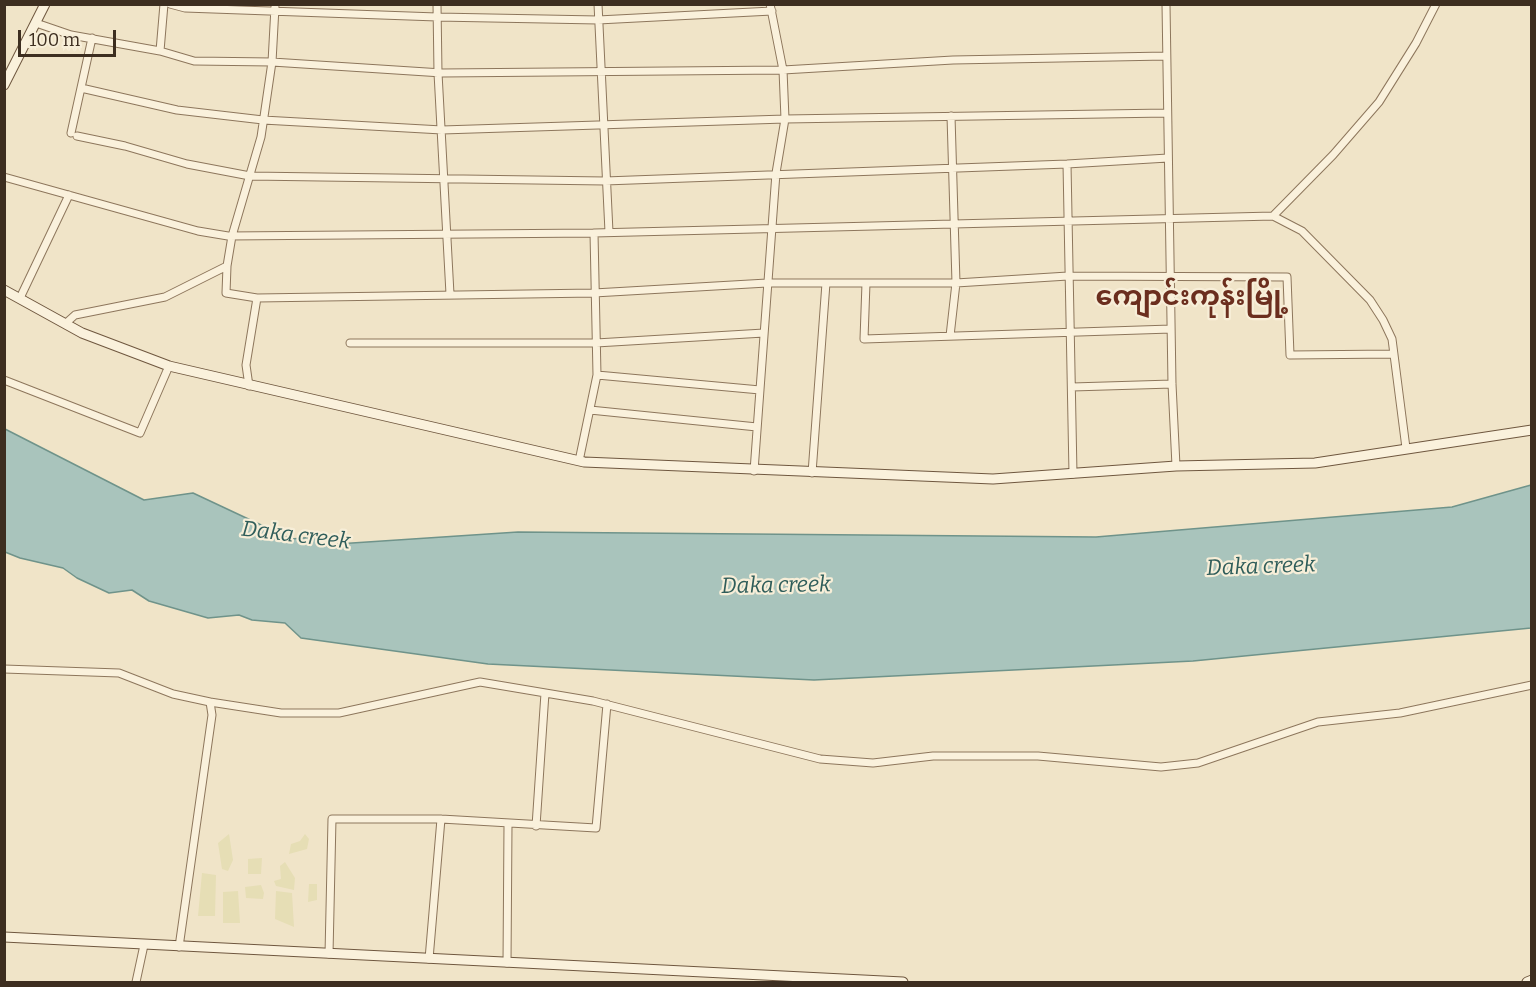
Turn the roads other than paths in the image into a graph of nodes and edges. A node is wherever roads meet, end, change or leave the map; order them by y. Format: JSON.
{"nodes":[{"id":1,"x":45,"y":4,"type":"edge"},
{"id":2,"x":164,"y":4,"type":"edge"},
{"id":3,"x":170,"y":4,"type":"edge"},
{"id":4,"x":437,"y":4,"type":"edge"},
{"id":5,"x":598,"y":4,"type":"edge"},
{"id":6,"x":1166,"y":4,"type":"edge"},
{"id":7,"x":1436,"y":4,"type":"edge"},
{"id":8,"x":275,"y":7,"type":"edge"},
{"id":9,"x":771,"y":8,"type":"edge"},
{"id":10,"x":437,"y":17,"type":"junction"},
{"id":11,"x":598,"y":20,"type":"junction"},
{"id":12,"x":36,"y":23,"type":"junction"},
{"id":13,"x":92,"y":38,"type":"junction"},
{"id":14,"x":160,"y":51,"type":"junction"},
{"id":15,"x":1166,"y":56,"type":"junction"},
{"id":16,"x":272,"y":62,"type":"junction"},
{"id":17,"x":600,"y":70,"type":"junction"},
{"id":18,"x":783,"y":70,"type":"junction"},
{"id":19,"x":438,"y":73,"type":"junction"},
{"id":20,"x":4,"y":85,"type":"edge"},
{"id":21,"x":81,"y":88,"type":"junction"},
{"id":22,"x":1167,"y":113,"type":"junction"},
{"id":23,"x":951,"y":116,"type":"junction"},
{"id":24,"x":784,"y":118,"type":"junction"},
{"id":25,"x":264,"y":120,"type":"junction"},
{"id":26,"x":602,"y":125,"type":"junction"},
{"id":27,"x":442,"y":130,"type":"junction"},
{"id":28,"x":1168,"y":158,"type":"junction"},
{"id":29,"x":1067,"y":164,"type":"junction"},
{"id":30,"x":952,"y":168,"type":"junction"},
{"id":31,"x":776,"y":173,"type":"junction"},
{"id":32,"x":250,"y":176,"type":"junction"},
{"id":33,"x":4,"y":177,"type":"edge"},
{"id":34,"x":445,"y":178,"type":"junction"},
{"id":35,"x":605,"y":181,"type":"junction"},
{"id":36,"x":69,"y":195,"type":"junction"},
{"id":37,"x":1273,"y":216,"type":"junction"},
{"id":38,"x":1170,"y":218,"type":"junction"},
{"id":39,"x":1069,"y":220,"type":"junction"},
{"id":40,"x":953,"y":223,"type":"junction"},
{"id":41,"x":772,"y":228,"type":"junction"},
{"id":42,"x":609,"y":232,"type":"junction"},
{"id":43,"x":594,"y":233,"type":"junction"},
{"id":44,"x":448,"y":235,"type":"junction"},
{"id":45,"x":232,"y":236,"type":"junction"},
{"id":46,"x":227,"y":266,"type":"junction"},
{"id":47,"x":1068,"y":276,"type":"junction"},
{"id":48,"x":1171,"y":279,"type":"junction"},
{"id":49,"x":768,"y":283,"type":"junction"},
{"id":50,"x":826,"y":283,"type":"junction"},
{"id":51,"x":866,"y":283,"type":"junction"},
{"id":52,"x":956,"y":283,"type":"junction"},
{"id":53,"x":4,"y":290,"type":"edge"},
{"id":54,"x":594,"y":293,"type":"junction"},
{"id":55,"x":450,"y":294,"type":"junction"},
{"id":56,"x":21,"y":298,"type":"junction"},
{"id":57,"x":256,"y":298,"type":"junction"},
{"id":58,"x":66,"y":324,"type":"junction"},
{"id":59,"x":1171,"y":329,"type":"junction"},
{"id":60,"x":764,"y":333,"type":"junction"},
{"id":61,"x":1070,"y":333,"type":"junction"},
{"id":62,"x":950,"y":336,"type":"junction"},
{"id":63,"x":350,"y":343,"type":"dead end"},
{"id":64,"x":596,"y":343,"type":"junction"},
{"id":65,"x":1394,"y":354,"type":"junction"},
{"id":66,"x":169,"y":366,"type":"junction"},
{"id":67,"x":597,"y":375,"type":"junction"},
{"id":68,"x":4,"y":380,"type":"edge"},
{"id":69,"x":1172,"y":384,"type":"junction"},
{"id":70,"x":249,"y":386,"type":"junction"},
{"id":71,"x":1072,"y":387,"type":"junction"},
{"id":72,"x":760,"y":390,"type":"junction"},
{"id":73,"x":590,"y":410,"type":"junction"},
{"id":74,"x":757,"y":427,"type":"junction"},
{"id":75,"x":1532,"y":430,"type":"edge"},
{"id":76,"x":1406,"y":448,"type":"junction"},
{"id":77,"x":579,"y":461,"type":"junction"},
{"id":78,"x":1176,"y":466,"type":"junction"},
{"id":79,"x":754,"y":471,"type":"junction"},
{"id":80,"x":812,"y":473,"type":"junction"},
{"id":81,"x":1073,"y":474,"type":"junction"},
{"id":82,"x":4,"y":669,"type":"edge"},
{"id":83,"x":1532,"y":686,"type":"edge"},
{"id":84,"x":545,"y":693,"type":"junction"},
{"id":85,"x":210,"y":702,"type":"junction"},
{"id":86,"x":607,"y":704,"type":"junction"},
{"id":87,"x":441,"y":819,"type":"junction"},
{"id":88,"x":508,"y":825,"type":"junction"},
{"id":89,"x":536,"y":826,"type":"junction"},
{"id":90,"x":4,"y":937,"type":"edge"},
{"id":91,"x":144,"y":945,"type":"junction"},
{"id":92,"x":179,"y":947,"type":"junction"},
{"id":93,"x":329,"y":954,"type":"junction"},
{"id":94,"x":429,"y":959,"type":"junction"},
{"id":95,"x":507,"y":963,"type":"junction"},
{"id":96,"x":1532,"y":980,"type":"edge"},
{"id":97,"x":136,"y":982,"type":"edge"},
{"id":98,"x":903,"y":982,"type":"edge"},
{"id":99,"x":1527,"y":982,"type":"edge"}],
"edges":[{"from":1,"to":12,"type":"street"},
{"from":2,"to":14,"type":"street"},
{"from":3,"to":8,"type":"street"},
{"from":4,"to":10,"type":"street"},
{"from":5,"to":11,"type":"street"},
{"from":6,"to":15,"type":"street"},
{"from":7,"to":37,"type":"street"},
{"from":8,"to":10,"type":"street"},
{"from":8,"to":16,"type":"street"},
{"from":9,"to":11,"type":"street"},
{"from":9,"to":18,"type":"street"},
{"from":10,"to":11,"type":"street"},
{"from":10,"to":19,"type":"street"},
{"from":11,"to":17,"type":"street"},
{"from":12,"to":13,"type":"street"},
{"from":12,"to":20,"type":"street"},
{"from":13,"to":14,"type":"street"},
{"from":13,"to":21,"type":"street"},
{"from":14,"to":16,"type":"street"},
{"from":15,"to":18,"type":"street"},
{"from":15,"to":22,"type":"street"},
{"from":16,"to":19,"type":"street"},
{"from":16,"to":25,"type":"street"},
{"from":17,"to":18,"type":"street"},
{"from":17,"to":19,"type":"street"},
{"from":17,"to":26,"type":"street"},
{"from":18,"to":24,"type":"street"},
{"from":19,"to":27,"type":"street"},
{"from":21,"to":25,"type":"street"},
{"from":21,"to":32,"type":"street"},
{"from":22,"to":23,"type":"street"},
{"from":22,"to":28,"type":"street"},
{"from":23,"to":24,"type":"street"},
{"from":23,"to":30,"type":"street"},
{"from":24,"to":26,"type":"street"},
{"from":24,"to":31,"type":"street"},
{"from":25,"to":27,"type":"street"},
{"from":25,"to":32,"type":"street"},
{"from":26,"to":27,"type":"street"},
{"from":26,"to":35,"type":"street"},
{"from":27,"to":34,"type":"street"},
{"from":28,"to":29,"type":"street"},
{"from":28,"to":38,"type":"street"},
{"from":29,"to":30,"type":"street"},
{"from":29,"to":39,"type":"street"},
{"from":30,"to":31,"type":"street"},
{"from":30,"to":40,"type":"street"},
{"from":31,"to":35,"type":"street"},
{"from":31,"to":41,"type":"street"},
{"from":32,"to":34,"type":"street"},
{"from":32,"to":45,"type":"street"},
{"from":33,"to":36,"type":"street"},
{"from":34,"to":35,"type":"street"},
{"from":34,"to":44,"type":"street"},
{"from":35,"to":42,"type":"street"},
{"from":36,"to":45,"type":"street"},
{"from":36,"to":56,"type":"street"},
{"from":37,"to":38,"type":"street"},
{"from":37,"to":65,"type":"street"},
{"from":38,"to":39,"type":"street"},
{"from":38,"to":48,"type":"street"},
{"from":39,"to":40,"type":"street"},
{"from":39,"to":47,"type":"street"},
{"from":40,"to":41,"type":"street"},
{"from":40,"to":52,"type":"street"},
{"from":41,"to":42,"type":"street"},
{"from":41,"to":49,"type":"street"},
{"from":42,"to":43,"type":"street"},
{"from":43,"to":44,"type":"street"},
{"from":43,"to":54,"type":"street"},
{"from":44,"to":45,"type":"street"},
{"from":44,"to":55,"type":"street"},
{"from":45,"to":46,"type":"street"},
{"from":46,"to":57,"type":"street"},
{"from":46,"to":58,"type":"street"},
{"from":47,"to":48,"type":"street"},
{"from":47,"to":52,"type":"street"},
{"from":47,"to":61,"type":"street"},
{"from":48,"to":59,"type":"street"},
{"from":48,"to":65,"type":"street"},
{"from":49,"to":50,"type":"street"},
{"from":49,"to":54,"type":"street"},
{"from":49,"to":60,"type":"street"},
{"from":50,"to":51,"type":"street"},
{"from":50,"to":80,"type":"street"},
{"from":51,"to":52,"type":"street"},
{"from":51,"to":62,"type":"street"},
{"from":52,"to":62,"type":"street"},
{"from":53,"to":56,"type":"street"},
{"from":54,"to":55,"type":"street"},
{"from":54,"to":64,"type":"street"},
{"from":55,"to":57,"type":"street"},
{"from":56,"to":58,"type":"street"},
{"from":57,"to":70,"type":"street"},
{"from":58,"to":66,"type":"street"},
{"from":59,"to":61,"type":"street"},
{"from":59,"to":69,"type":"street"},
{"from":60,"to":64,"type":"street"},
{"from":60,"to":72,"type":"street"},
{"from":61,"to":62,"type":"street"},
{"from":61,"to":71,"type":"street"},
{"from":63,"to":64,"type":"street"},
{"from":64,"to":67,"type":"street"},
{"from":65,"to":76,"type":"street"},
{"from":66,"to":68,"type":"street"},
{"from":66,"to":70,"type":"street"},
{"from":67,"to":72,"type":"street"},
{"from":67,"to":73,"type":"street"},
{"from":69,"to":71,"type":"street"},
{"from":69,"to":78,"type":"street"},
{"from":70,"to":77,"type":"street"},
{"from":71,"to":81,"type":"street"},
{"from":72,"to":74,"type":"street"},
{"from":73,"to":74,"type":"street"},
{"from":73,"to":77,"type":"street"},
{"from":74,"to":79,"type":"street"},
{"from":75,"to":76,"type":"street"},
{"from":76,"to":78,"type":"street"},
{"from":77,"to":79,"type":"street"},
{"from":78,"to":81,"type":"street"},
{"from":79,"to":80,"type":"street"},
{"from":80,"to":81,"type":"street"},
{"from":82,"to":85,"type":"street"},
{"from":83,"to":86,"type":"street"},
{"from":84,"to":85,"type":"street"},
{"from":84,"to":86,"type":"street"},
{"from":84,"to":89,"type":"street"},
{"from":85,"to":92,"type":"street"},
{"from":86,"to":89,"type":"street"},
{"from":87,"to":88,"type":"street"},
{"from":87,"to":93,"type":"street"},
{"from":87,"to":94,"type":"street"},
{"from":88,"to":89,"type":"street"},
{"from":88,"to":95,"type":"street"},
{"from":90,"to":91,"type":"street"},
{"from":91,"to":92,"type":"street"},
{"from":91,"to":97,"type":"street"},
{"from":92,"to":93,"type":"street"},
{"from":93,"to":94,"type":"street"},
{"from":94,"to":95,"type":"street"},
{"from":95,"to":98,"type":"street"},
{"from":96,"to":99,"type":"street"}]}
